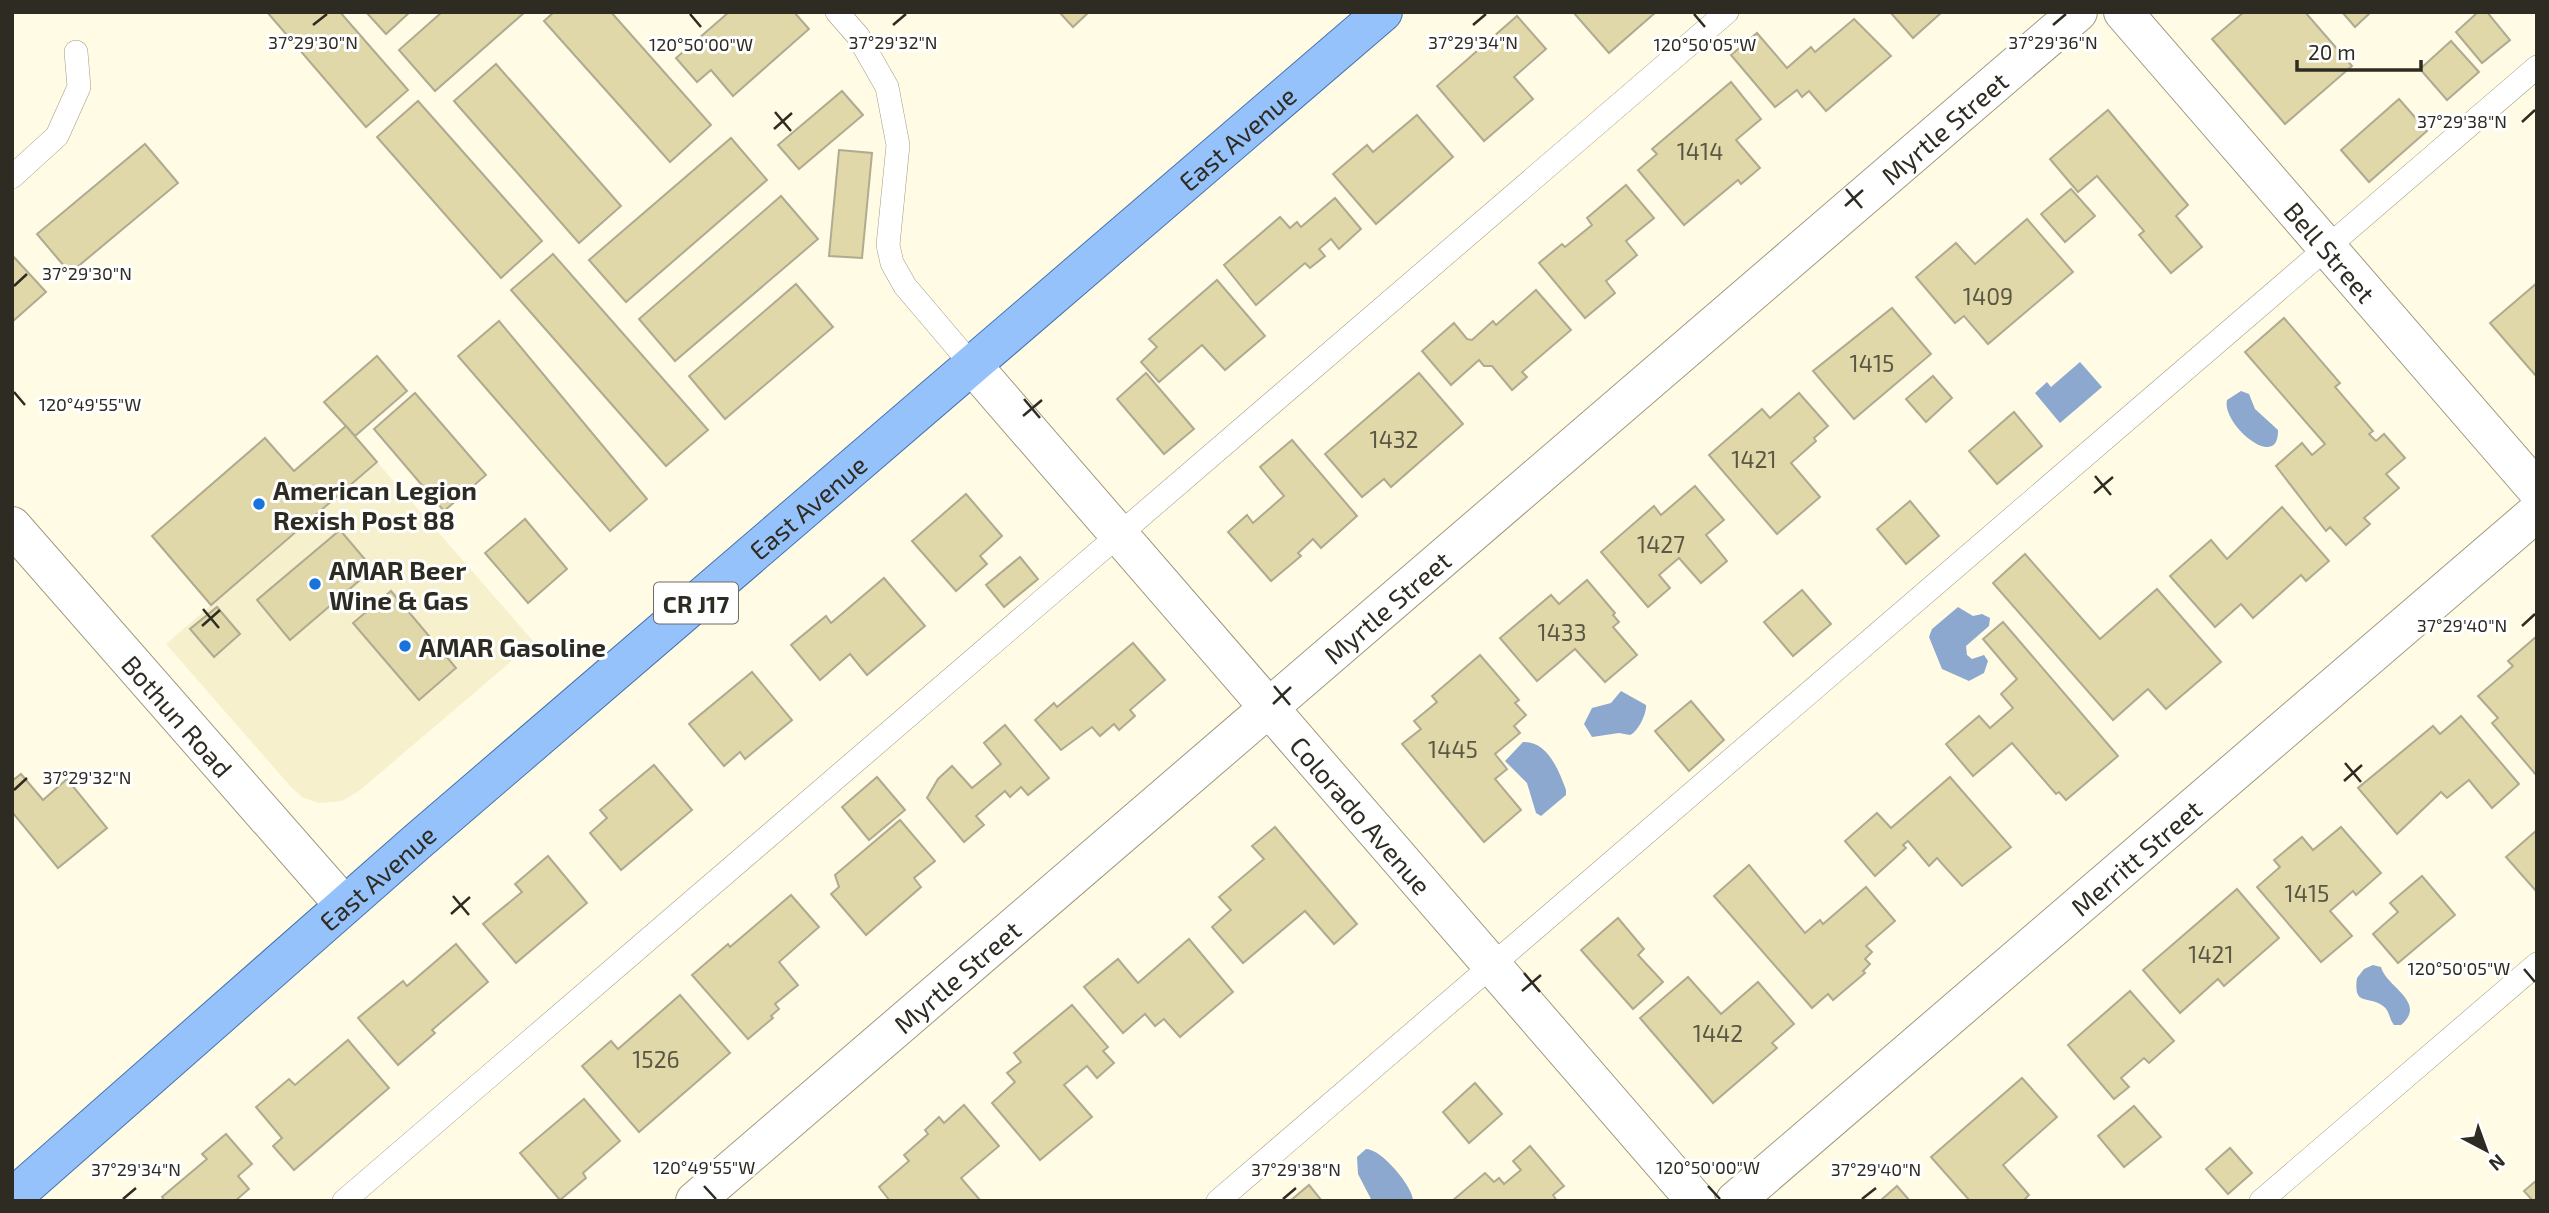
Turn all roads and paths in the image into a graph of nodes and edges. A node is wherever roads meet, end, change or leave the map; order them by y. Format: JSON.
{"nodes":[{"id":1,"x":837,"y":12,"type":"edge"},
{"id":2,"x":1727,"y":12,"type":"edge"},
{"id":3,"x":2078,"y":12,"type":"edge"},
{"id":4,"x":2123,"y":12,"type":"edge"},
{"id":5,"x":1377,"y":14,"type":"edge"},
{"id":6,"x":76,"y":52,"type":"dead end"},
{"id":7,"x":2537,"y":68,"type":"edge"},
{"id":8,"x":12,"y":177,"type":"edge"},
{"id":9,"x":2327,"y":247,"type":"junction"},
{"id":10,"x":972,"y":365,"type":"junction"},
{"id":11,"x":2537,"y":490,"type":"edge"},
{"id":12,"x":2537,"y":513,"type":"edge"},
{"id":13,"x":12,"y":526,"type":"edge"},
{"id":14,"x":1119,"y":535,"type":"junction"},
{"id":15,"x":1269,"y":708,"type":"junction"},
{"id":16,"x":344,"y":905,"type":"junction"},
{"id":17,"x":1493,"y":964,"type":"junction"},
{"id":18,"x":2537,"y":964,"type":"edge"},
{"id":19,"x":12,"y":1198,"type":"edge"},
{"id":20,"x":344,"y":1201,"type":"edge"},
{"id":21,"x":695,"y":1201,"type":"edge"},
{"id":22,"x":1218,"y":1201,"type":"edge"},
{"id":23,"x":1696,"y":1201,"type":"edge"},
{"id":24,"x":1735,"y":1201,"type":"edge"},
{"id":25,"x":2262,"y":1201,"type":"edge"}],
"edges":[{"from":1,"to":10,"type":"lane"},
{"from":2,"to":14,"type":"lane"},
{"from":3,"to":15,"type":"street","name":"Myrtle Street"},
{"from":4,"to":9,"type":"street","name":"Bell Street"},
{"from":5,"to":10,"type":"main road","name":"East Avenue","number":"CR J17"},
{"from":6,"to":8,"type":"lane"},
{"from":7,"to":9,"type":"lane"},
{"from":9,"to":11,"type":"street","name":"Bell Street"},
{"from":9,"to":17,"type":"lane"},
{"from":10,"to":14,"type":"street","name":"Colorado Avenue"},
{"from":10,"to":16,"type":"main road","name":"East Avenue","number":"CR J17"},
{"from":12,"to":24,"type":"street","name":"Merritt Street"},
{"from":13,"to":16,"type":"street","name":"Bothun Road"},
{"from":14,"to":15,"type":"street","name":"Colorado Avenue"},
{"from":14,"to":20,"type":"lane"},
{"from":15,"to":17,"type":"street","name":"Colorado Avenue"},
{"from":15,"to":21,"type":"street","name":"Myrtle Street"},
{"from":16,"to":19,"type":"main road","name":"East Avenue","number":"CR J17"},
{"from":17,"to":22,"type":"lane"},
{"from":17,"to":23,"type":"street","name":"Colorado Avenue"},
{"from":18,"to":25,"type":"lane"}]}
